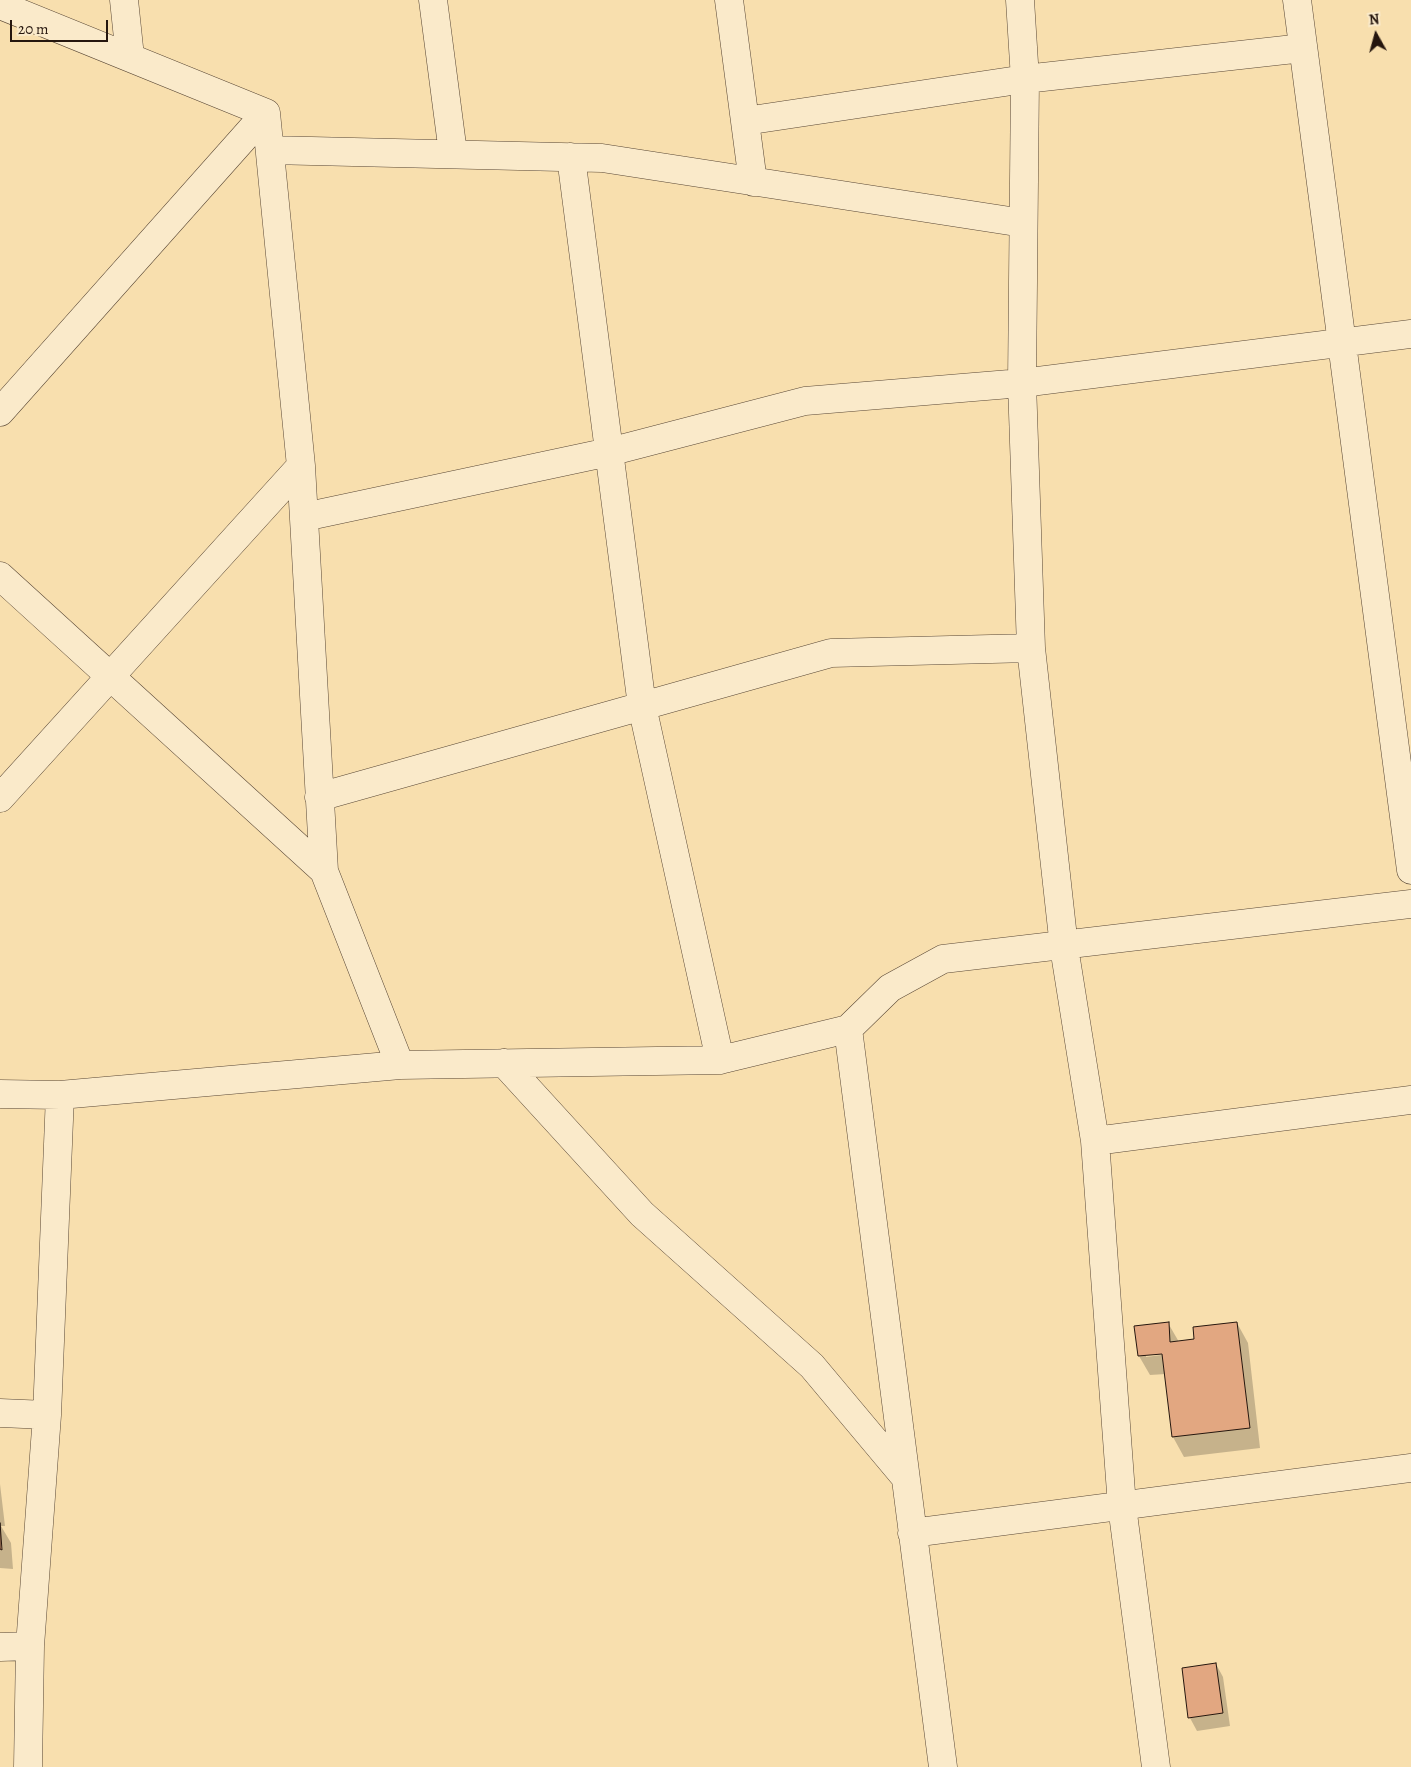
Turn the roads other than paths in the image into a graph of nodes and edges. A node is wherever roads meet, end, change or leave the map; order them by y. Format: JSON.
{"nodes":[{"id":1,"x":124,"y":0,"type":"edge"},
{"id":2,"x":433,"y":0,"type":"edge"},
{"id":3,"x":729,"y":0,"type":"edge"},
{"id":4,"x":1020,"y":0,"type":"edge"},
{"id":5,"x":1297,"y":0,"type":"edge"},
{"id":6,"x":0,"y":4,"type":"edge"},
{"id":7,"x":1304,"y":48,"type":"junction"},
{"id":8,"x":130,"y":57,"type":"junction"},
{"id":9,"x":1026,"y":79,"type":"junction"},
{"id":10,"x":266,"y":113,"type":"junction"},
{"id":11,"x":745,"y":121,"type":"junction"},
{"id":12,"x":270,"y":150,"type":"junction"},
{"id":13,"x":453,"y":153,"type":"junction"},
{"id":14,"x":571,"y":156,"type":"junction"},
{"id":15,"x":752,"y":182,"type":"junction"},
{"id":16,"x":1023,"y":223,"type":"junction"},
{"id":17,"x":1411,"y":334,"type":"edge"},
{"id":18,"x":1342,"y":344,"type":"junction"},
{"id":19,"x":1022,"y":383,"type":"junction"},
{"id":20,"x":0,"y":412,"type":"edge"},
{"id":21,"x":609,"y":452,"type":"junction"},
{"id":22,"x":301,"y":466,"type":"junction"},
{"id":23,"x":304,"y":517,"type":"junction"},
{"id":24,"x":0,"y":576,"type":"edge"},
{"id":25,"x":1031,"y":648,"type":"junction"},
{"id":26,"x":110,"y":676,"type":"junction"},
{"id":27,"x":642,"y":706,"type":"junction"},
{"id":28,"x":320,"y":797,"type":"junction"},
{"id":29,"x":0,"y":798,"type":"edge"},
{"id":30,"x":1411,"y":870,"type":"edge"},
{"id":31,"x":324,"y":871,"type":"junction"},
{"id":32,"x":1411,"y":904,"type":"edge"},
{"id":33,"x":1064,"y":947,"type":"junction"},
{"id":34,"x":848,"y":1029,"type":"junction"},
{"id":35,"x":720,"y":1060,"type":"junction"},
{"id":36,"x":504,"y":1063,"type":"junction"},
{"id":37,"x":400,"y":1065,"type":"junction"},
{"id":38,"x":0,"y":1094,"type":"edge"},
{"id":39,"x":60,"y":1096,"type":"junction"},
{"id":40,"x":1411,"y":1100,"type":"edge"},
{"id":41,"x":1095,"y":1141,"type":"junction"},
{"id":42,"x":0,"y":1413,"type":"edge"},
{"id":43,"x":47,"y":1415,"type":"junction"},
{"id":44,"x":1411,"y":1468,"type":"edge"},
{"id":45,"x":905,"y":1477,"type":"junction"},
{"id":46,"x":1122,"y":1506,"type":"junction"},
{"id":47,"x":912,"y":1533,"type":"junction"},
{"id":48,"x":0,"y":1646,"type":"edge"},
{"id":49,"x":30,"y":1646,"type":"junction"},
{"id":50,"x":28,"y":1767,"type":"edge"},
{"id":51,"x":943,"y":1767,"type":"edge"},
{"id":52,"x":1156,"y":1767,"type":"edge"}],
"edges":[{"from":1,"to":8,"type":"street"},
{"from":2,"to":13,"type":"street"},
{"from":3,"to":11,"type":"street"},
{"from":4,"to":9,"type":"street"},
{"from":5,"to":7,"type":"street"},
{"from":6,"to":8,"type":"street"},
{"from":7,"to":9,"type":"street"},
{"from":7,"to":18,"type":"street"},
{"from":8,"to":10,"type":"street"},
{"from":9,"to":11,"type":"street"},
{"from":9,"to":16,"type":"street"},
{"from":10,"to":12,"type":"street"},
{"from":10,"to":20,"type":"street"},
{"from":11,"to":15,"type":"street"},
{"from":12,"to":13,"type":"street"},
{"from":12,"to":22,"type":"street"},
{"from":13,"to":14,"type":"street"},
{"from":14,"to":15,"type":"street"},
{"from":14,"to":21,"type":"street"},
{"from":15,"to":16,"type":"street"},
{"from":16,"to":19,"type":"street"},
{"from":17,"to":18,"type":"street"},
{"from":18,"to":19,"type":"street"},
{"from":18,"to":30,"type":"street"},
{"from":19,"to":21,"type":"street"},
{"from":19,"to":25,"type":"street"},
{"from":21,"to":23,"type":"street"},
{"from":21,"to":27,"type":"street"},
{"from":22,"to":23,"type":"street"},
{"from":22,"to":26,"type":"street"},
{"from":23,"to":28,"type":"street"},
{"from":24,"to":26,"type":"street"},
{"from":25,"to":27,"type":"street"},
{"from":25,"to":33,"type":"street"},
{"from":26,"to":29,"type":"street"},
{"from":26,"to":31,"type":"street"},
{"from":27,"to":28,"type":"street"},
{"from":27,"to":35,"type":"street"},
{"from":28,"to":31,"type":"street"},
{"from":31,"to":37,"type":"street"},
{"from":32,"to":33,"type":"street"},
{"from":33,"to":34,"type":"street"},
{"from":33,"to":41,"type":"street"},
{"from":34,"to":35,"type":"street"},
{"from":34,"to":45,"type":"street"},
{"from":35,"to":36,"type":"street"},
{"from":36,"to":37,"type":"street"},
{"from":36,"to":45,"type":"street"},
{"from":37,"to":39,"type":"street"},
{"from":38,"to":39,"type":"street"},
{"from":39,"to":43,"type":"street"},
{"from":40,"to":41,"type":"street"},
{"from":41,"to":46,"type":"street"},
{"from":42,"to":43,"type":"street"},
{"from":43,"to":49,"type":"street"},
{"from":44,"to":46,"type":"street"},
{"from":45,"to":47,"type":"street"},
{"from":46,"to":47,"type":"street"},
{"from":46,"to":52,"type":"street"},
{"from":47,"to":51,"type":"street"},
{"from":48,"to":49,"type":"street"},
{"from":49,"to":50,"type":"street"}]}
